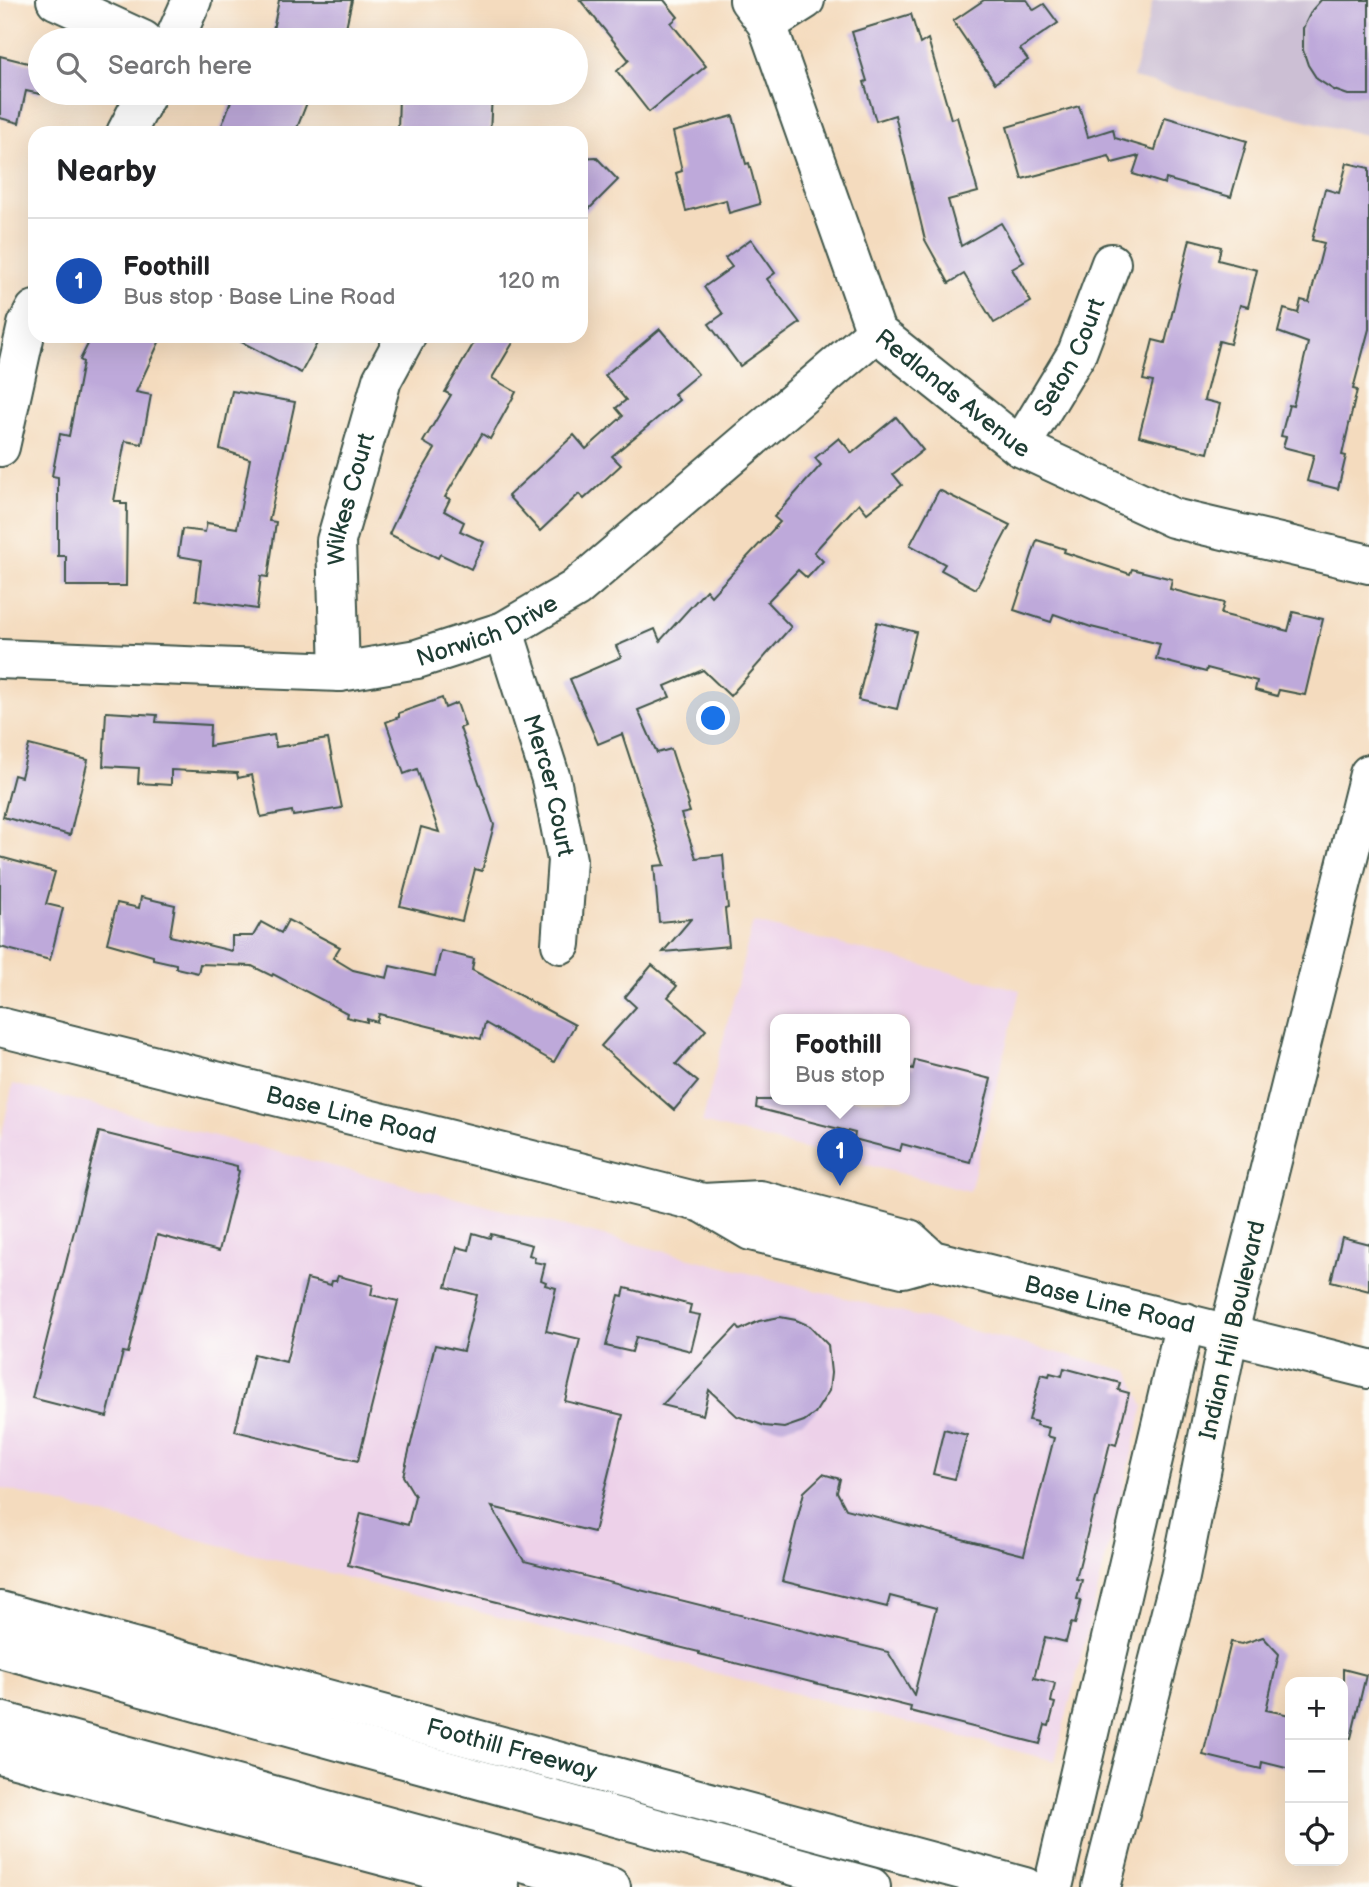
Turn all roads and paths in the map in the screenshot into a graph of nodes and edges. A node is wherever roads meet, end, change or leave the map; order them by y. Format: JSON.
{"nodes":[{"id":1,"x":56,"y":0,"type":"edge"},
{"id":2,"x":192,"y":0,"type":"edge"},
{"id":3,"x":805,"y":0,"type":"edge"},
{"id":4,"x":758,"y":12,"type":"edge"},
{"id":5,"x":117,"y":28,"type":"edge"},
{"id":6,"x":179,"y":28,"type":"edge"},
{"id":7,"x":141,"y":105,"type":"edge"},
{"id":8,"x":130,"y":126,"type":"edge"},
{"id":9,"x":1111,"y":263,"type":"dead end"},
{"id":10,"x":28,"y":323,"type":"edge"},
{"id":11,"x":876,"y":332,"type":"junction"},
{"id":12,"x":402,"y":343,"type":"edge"},
{"id":13,"x":0,"y":447,"type":"edge"},
{"id":14,"x":1020,"y":447,"type":"junction"},
{"id":15,"x":1369,"y":564,"type":"edge"},
{"id":16,"x":504,"y":631,"type":"junction"},
{"id":17,"x":0,"y":659,"type":"edge"},
{"id":18,"x":340,"y":672,"type":"junction"},
{"id":19,"x":1369,"y":774,"type":"edge"},
{"id":20,"x":561,"y":944,"type":"dead end"},
{"id":21,"x":0,"y":1027,"type":"edge"},
{"id":22,"x":1185,"y":1322,"type":"junction"},
{"id":23,"x":1229,"y":1332,"type":"junction"},
{"id":24,"x":1369,"y":1369,"type":"edge"},
{"id":25,"x":0,"y":1611,"type":"edge"},
{"id":26,"x":0,"y":1648,"type":"edge"},
{"id":27,"x":0,"y":1721,"type":"edge"},
{"id":28,"x":0,"y":1754,"type":"edge"},
{"id":29,"x":500,"y":1887,"type":"edge"},
{"id":30,"x":611,"y":1887,"type":"edge"},
{"id":31,"x":871,"y":1887,"type":"edge"},
{"id":32,"x":1025,"y":1887,"type":"edge"},
{"id":33,"x":1053,"y":1887,"type":"edge"},
{"id":34,"x":1101,"y":1887,"type":"edge"}],
"edges":[{"from":1,"to":5,"type":"main road"},
{"from":2,"to":6,"type":"main road"},
{"from":3,"to":4,"type":"main road"},
{"from":4,"to":11,"type":"main road","name":"Redlands Avenue"},
{"from":7,"to":8,"type":"main road"},
{"from":9,"to":14,"type":"main road","name":"Seton Court"},
{"from":10,"to":13,"type":"main road"},
{"from":11,"to":14,"type":"main road","name":"Redlands Avenue"},
{"from":11,"to":16,"type":"main road","name":"Norwich Drive"},
{"from":12,"to":18,"type":"main road","name":"Wilkes Court"},
{"from":14,"to":15,"type":"main road","name":"Redlands Avenue"},
{"from":16,"to":18,"type":"main road","name":"Norwich Drive"},
{"from":16,"to":20,"type":"main road","name":"Mercer Court"},
{"from":17,"to":18,"type":"main road","name":"Norwich Drive"},
{"from":19,"to":23,"type":"main road","name":"Indian Hill Boulevard"},
{"from":21,"to":22,"type":"main road","name":"Base Line Road"},
{"from":22,"to":23,"type":"main road","name":"Base Line Road"},
{"from":22,"to":33,"type":"main road","name":"Indian Hill Boulevard"},
{"from":23,"to":24,"type":"main road","name":"Base Line Road"},
{"from":23,"to":34,"type":"main road","name":"Indian Hill Boulevard"},
{"from":25,"to":32,"type":"main road","name":"Foothill Freeway"},
{"from":26,"to":31,"type":"main road"},
{"from":27,"to":30,"type":"main road"},
{"from":28,"to":29,"type":"main road"}]}
